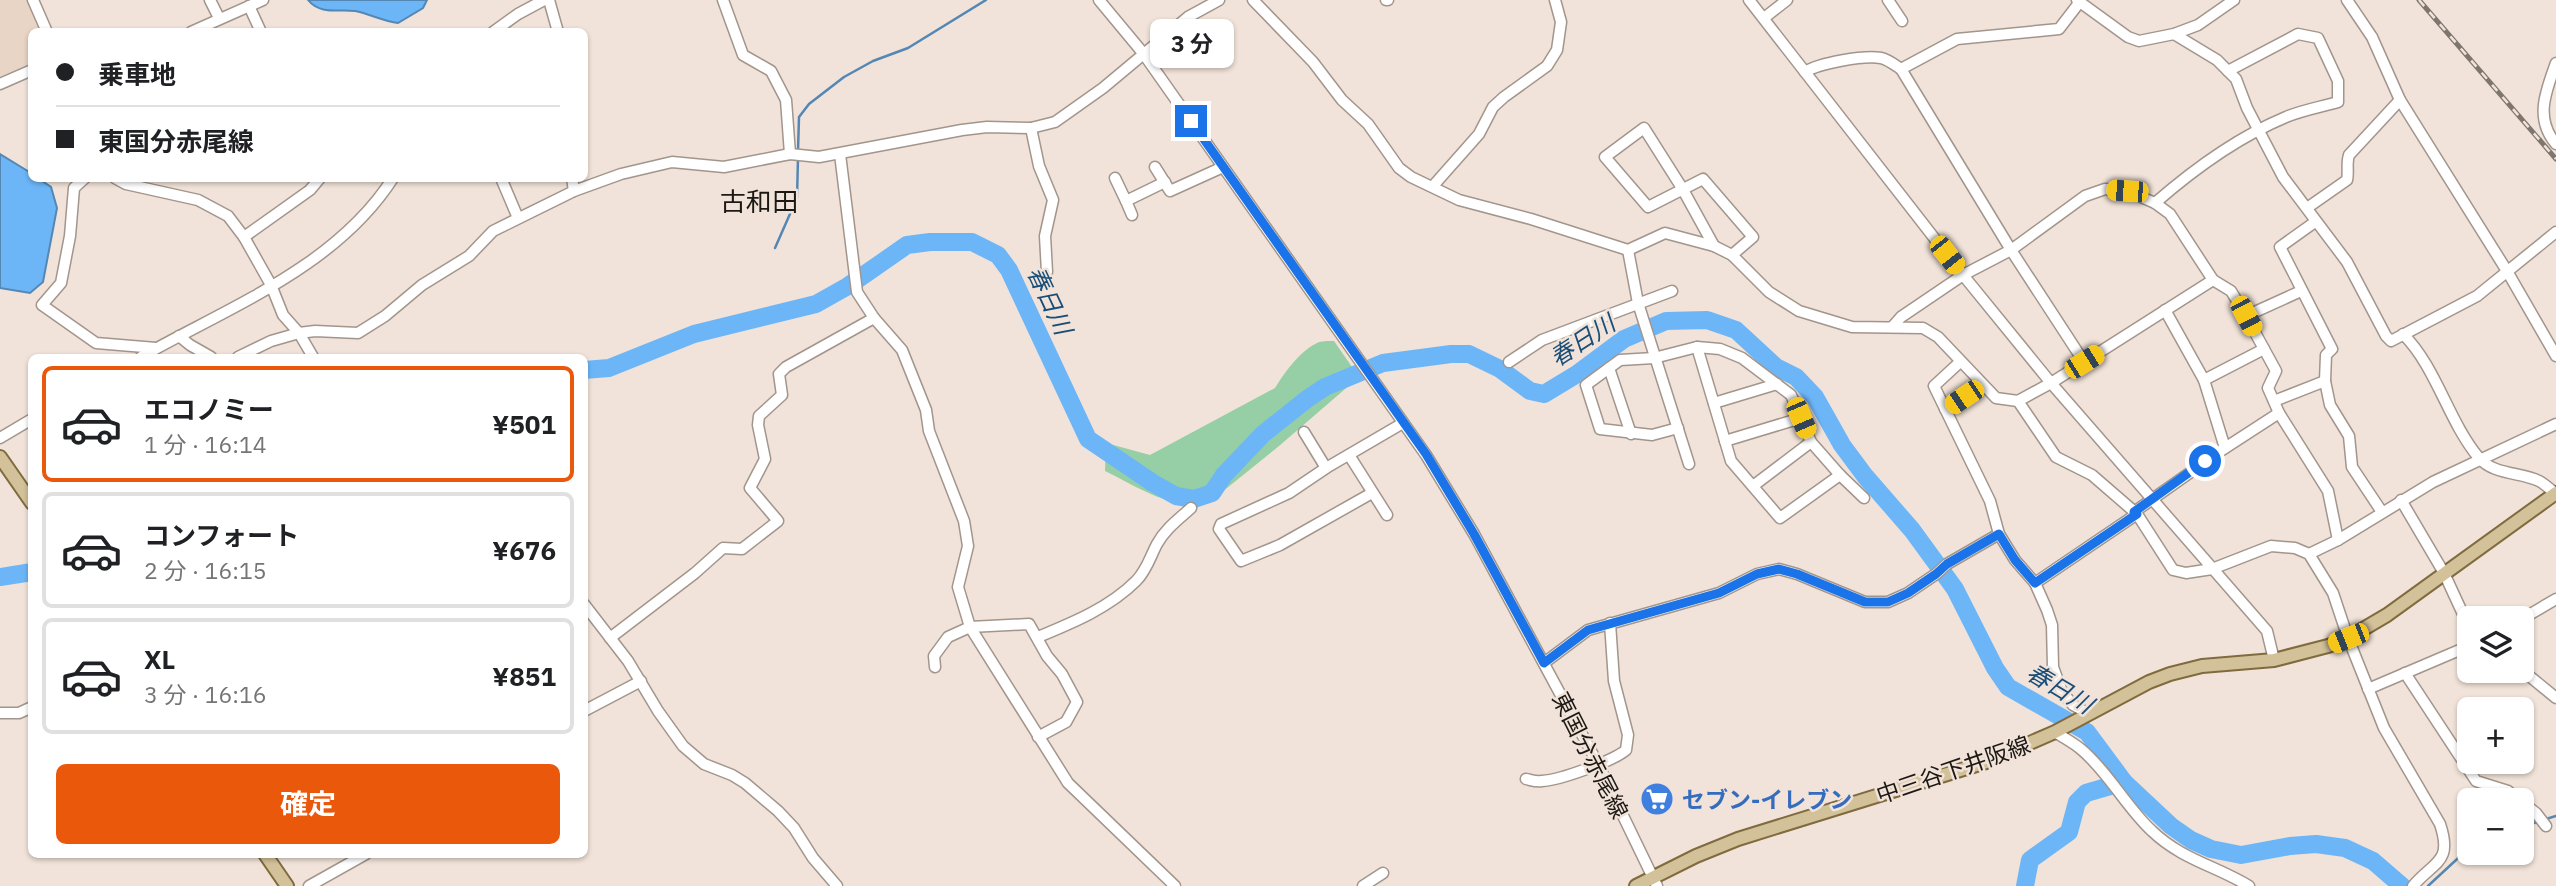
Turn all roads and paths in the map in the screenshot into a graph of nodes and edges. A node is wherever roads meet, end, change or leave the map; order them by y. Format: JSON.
{"nodes":[{"id":1,"x":33,"y":0,"type":"edge"},
{"id":2,"x":210,"y":0,"type":"edge"},
{"id":3,"x":263,"y":0,"type":"edge"},
{"id":4,"x":546,"y":0,"type":"edge"},
{"id":5,"x":723,"y":0,"type":"edge"},
{"id":6,"x":1099,"y":0,"type":"edge"},
{"id":7,"x":1219,"y":0,"type":"edge"},
{"id":8,"x":1253,"y":0,"type":"edge"},
{"id":9,"x":1555,"y":0,"type":"edge"},
{"id":10,"x":1749,"y":0,"type":"edge"},
{"id":11,"x":1787,"y":0,"type":"edge"},
{"id":12,"x":1888,"y":0,"type":"edge"},
{"id":13,"x":2234,"y":0,"type":"edge"},
{"id":14,"x":2347,"y":0,"type":"edge"},
{"id":15,"x":2078,"y":1,"type":"edge"},
{"id":16,"x":249,"y":6,"type":"junction"},
{"id":17,"x":219,"y":18,"type":"junction"},
{"id":18,"x":1764,"y":18,"type":"junction"},
{"id":19,"x":1902,"y":21,"type":"dead end"},
{"id":20,"x":45,"y":28,"type":"edge"},
{"id":21,"x":199,"y":28,"type":"edge"},
{"id":22,"x":259,"y":28,"type":"edge"},
{"id":23,"x":498,"y":28,"type":"edge"},
{"id":24,"x":556,"y":28,"type":"edge"},
{"id":25,"x":2174,"y":34,"type":"junction"},
{"id":26,"x":1143,"y":53,"type":"junction"},
{"id":27,"x":2556,"y":63,"type":"edge"},
{"id":28,"x":1900,"y":69,"type":"junction"},
{"id":29,"x":28,"y":71,"type":"edge"},
{"id":30,"x":2228,"y":71,"type":"junction"},
{"id":31,"x":1805,"y":72,"type":"junction"},
{"id":32,"x":0,"y":85,"type":"edge"},
{"id":33,"x":2400,"y":100,"type":"junction"},
{"id":34,"x":1031,"y":128,"type":"junction"},
{"id":35,"x":2258,"y":131,"type":"junction"},
{"id":36,"x":2556,"y":144,"type":"edge"},
{"id":37,"x":790,"y":154,"type":"junction"},
{"id":38,"x":839,"y":154,"type":"junction"},
{"id":39,"x":1155,"y":167,"type":"dead end"},
{"id":40,"x":1223,"y":167,"type":"junction"},
{"id":41,"x":1115,"y":178,"type":"dead end"},
{"id":42,"x":81,"y":182,"type":"edge"},
{"id":43,"x":122,"y":182,"type":"edge"},
{"id":44,"x":317,"y":182,"type":"edge"},
{"id":45,"x":390,"y":182,"type":"edge"},
{"id":46,"x":503,"y":182,"type":"edge"},
{"id":47,"x":573,"y":182,"type":"edge"},
{"id":48,"x":1165,"y":182,"type":"junction"},
{"id":49,"x":1433,"y":186,"type":"junction"},
{"id":50,"x":1682,"y":188,"type":"junction"},
{"id":51,"x":574,"y":191,"type":"junction"},
{"id":52,"x":1126,"y":201,"type":"junction"},
{"id":53,"x":2155,"y":203,"type":"junction"},
{"id":54,"x":2307,"y":208,"type":"junction"},
{"id":55,"x":1132,"y":215,"type":"dead end"},
{"id":56,"x":518,"y":218,"type":"junction"},
{"id":57,"x":2315,"y":222,"type":"junction"},
{"id":58,"x":2556,"y":232,"type":"edge"},
{"id":59,"x":244,"y":237,"type":"junction"},
{"id":60,"x":1714,"y":246,"type":"junction"},
{"id":61,"x":1628,"y":250,"type":"junction"},
{"id":62,"x":2011,"y":250,"type":"junction"},
{"id":63,"x":1732,"y":255,"type":"junction"},
{"id":64,"x":2507,"y":271,"type":"junction"},
{"id":65,"x":1047,"y":272,"type":"dead end"},
{"id":66,"x":1963,"y":275,"type":"junction"},
{"id":67,"x":2213,"y":280,"type":"junction"},
{"id":68,"x":271,"y":285,"type":"junction"},
{"id":69,"x":1672,"y":290,"type":"dead end"},
{"id":70,"x":2301,"y":291,"type":"junction"},
{"id":71,"x":1638,"y":303,"type":"junction"},
{"id":72,"x":2165,"y":310,"type":"junction"},
{"id":73,"x":2246,"y":316,"type":"junction"},
{"id":74,"x":874,"y":318,"type":"junction"},
{"id":75,"x":1893,"y":326,"type":"junction"},
{"id":76,"x":299,"y":333,"type":"junction"},
{"id":77,"x":2403,"y":334,"type":"junction"},
{"id":78,"x":179,"y":336,"type":"junction"},
{"id":79,"x":1697,"y":347,"type":"junction"},
{"id":80,"x":156,"y":348,"type":"junction"},
{"id":81,"x":2264,"y":349,"type":"junction"},
{"id":82,"x":1653,"y":353,"type":"junction"},
{"id":83,"x":146,"y":354,"type":"edge"},
{"id":84,"x":206,"y":354,"type":"edge"},
{"id":85,"x":244,"y":354,"type":"edge"},
{"id":86,"x":311,"y":354,"type":"edge"},
{"id":87,"x":2556,"y":356,"type":"edge"},
{"id":88,"x":1509,"y":362,"type":"dead end"},
{"id":89,"x":1960,"y":362,"type":"junction"},
{"id":90,"x":2084,"y":362,"type":"junction"},
{"id":91,"x":1609,"y":368,"type":"junction"},
{"id":92,"x":2204,"y":380,"type":"junction"},
{"id":93,"x":2325,"y":381,"type":"junction"},
{"id":94,"x":2052,"y":383,"type":"junction"},
{"id":95,"x":1777,"y":384,"type":"junction"},
{"id":96,"x":1982,"y":384,"type":"junction"},
{"id":97,"x":2018,"y":401,"type":"junction"},
{"id":98,"x":2274,"y":401,"type":"junction"},
{"id":99,"x":1714,"y":403,"type":"junction"},
{"id":100,"x":1945,"y":409,"type":"junction"},
{"id":101,"x":2279,"y":413,"type":"junction"},
{"id":102,"x":1801,"y":418,"type":"junction"},
{"id":103,"x":28,"y":421,"type":"edge"},
{"id":104,"x":1403,"y":422,"type":"junction"},
{"id":105,"x":2556,"y":424,"type":"edge"},
{"id":106,"x":1678,"y":428,"type":"junction"},
{"id":107,"x":1304,"y":432,"type":"dead end"},
{"id":108,"x":1630,"y":434,"type":"junction"},
{"id":109,"x":0,"y":438,"type":"edge"},
{"id":110,"x":1725,"y":441,"type":"junction"},
{"id":111,"x":1811,"y":442,"type":"junction"},
{"id":112,"x":2225,"y":448,"type":"junction"},
{"id":113,"x":1349,"y":455,"type":"junction"},
{"id":114,"x":0,"y":457,"type":"edge"},
{"id":115,"x":2481,"y":460,"type":"junction"},
{"id":116,"x":1689,"y":464,"type":"dead end"},
{"id":117,"x":1326,"y":468,"type":"junction"},
{"id":118,"x":1840,"y":475,"type":"junction"},
{"id":119,"x":1752,"y":486,"type":"junction"},
{"id":120,"x":1372,"y":493,"type":"junction"},
{"id":121,"x":2556,"y":493,"type":"edge"},
{"id":122,"x":28,"y":497,"type":"edge"},
{"id":123,"x":1864,"y":498,"type":"dead end"},
{"id":124,"x":2152,"y":500,"type":"junction"},
{"id":125,"x":2401,"y":500,"type":"junction"},
{"id":126,"x":1191,"y":508,"type":"dead end"},
{"id":127,"x":2382,"y":512,"type":"junction"},
{"id":128,"x":2136,"y":513,"type":"junction"},
{"id":129,"x":1387,"y":515,"type":"dead end"},
{"id":130,"x":1999,"y":534,"type":"junction"},
{"id":131,"x":2338,"y":540,"type":"junction"},
{"id":132,"x":2309,"y":554,"type":"junction"},
{"id":133,"x":2212,"y":569,"type":"junction"},
{"id":134,"x":2444,"y":573,"type":"junction"},
{"id":135,"x":2035,"y":583,"type":"junction"},
{"id":136,"x":2556,"y":599,"type":"edge"},
{"id":137,"x":2459,"y":606,"type":"edge"},
{"id":138,"x":588,"y":609,"type":"edge"},
{"id":139,"x":2534,"y":612,"type":"edge"},
{"id":140,"x":1610,"y":623,"type":"junction"},
{"id":141,"x":970,"y":627,"type":"junction"},
{"id":142,"x":1038,"y":637,"type":"junction"},
{"id":143,"x":610,"y":638,"type":"junction"},
{"id":144,"x":2348,"y":638,"type":"junction"},
{"id":145,"x":2457,"y":651,"type":"edge"},
{"id":146,"x":2274,"y":660,"type":"junction"},
{"id":147,"x":1544,"y":663,"type":"junction"},
{"id":148,"x":935,"y":667,"type":"dead end"},
{"id":149,"x":2406,"y":673,"type":"junction"},
{"id":150,"x":2534,"y":680,"type":"edge"},
{"id":151,"x":641,"y":681,"type":"junction"},
{"id":152,"x":2368,"y":689,"type":"junction"},
{"id":153,"x":2556,"y":698,"type":"edge"},
{"id":154,"x":28,"y":709,"type":"edge"},
{"id":155,"x":588,"y":709,"type":"edge"},
{"id":156,"x":0,"y":713,"type":"edge"},
{"id":157,"x":2088,"y":715,"type":"junction"},
{"id":158,"x":2059,"y":731,"type":"junction"},
{"id":159,"x":1038,"y":737,"type":"junction"},
{"id":160,"x":1598,"y":764,"type":"junction"},
{"id":161,"x":1526,"y":779,"type":"dead end"},
{"id":162,"x":2498,"y":788,"type":"edge"},
{"id":163,"x":2534,"y":812,"type":"edge"},
{"id":164,"x":2546,"y":826,"type":"dead end"},
{"id":165,"x":268,"y":858,"type":"edge"},
{"id":166,"x":359,"y":858,"type":"edge"},
{"id":167,"x":1382,"y":873,"type":"dead end"},
{"id":168,"x":1654,"y":882,"type":"edge"},
{"id":169,"x":2415,"y":884,"type":"edge"},
{"id":170,"x":287,"y":886,"type":"edge"},
{"id":171,"x":309,"y":886,"type":"edge"},
{"id":172,"x":837,"y":886,"type":"edge"},
{"id":173,"x":1175,"y":886,"type":"edge"},
{"id":174,"x":1363,"y":886,"type":"edge"},
{"id":175,"x":1636,"y":886,"type":"edge"},
{"id":176,"x":2249,"y":886,"type":"edge"}],
"edges":[{"from":1,"to":20,"type":"street"},
{"from":2,"to":17,"type":"street"},
{"from":3,"to":16,"type":"street"},
{"from":4,"to":23,"type":"street"},
{"from":4,"to":24,"type":"street"},
{"from":5,"to":37,"type":"street"},
{"from":6,"to":26,"type":"street","name":"東国分赤尾線"},
{"from":7,"to":26,"type":"street"},
{"from":8,"to":49,"type":"street"},
{"from":9,"to":49,"type":"street"},
{"from":10,"to":18,"type":"street"},
{"from":11,"to":18,"type":"street"},
{"from":12,"to":19,"type":"street"},
{"from":13,"to":25,"type":"street"},
{"from":14,"to":33,"type":"street"},
{"from":15,"to":25,"type":"street"},
{"from":15,"to":28,"type":"street"},
{"from":16,"to":17,"type":"street"},
{"from":16,"to":22,"type":"street"},
{"from":17,"to":21,"type":"street"},
{"from":18,"to":31,"type":"street"},
{"from":25,"to":30,"type":"street"},
{"from":26,"to":34,"type":"street"},
{"from":26,"to":40,"type":"street","name":"東国分赤尾線"},
{"from":27,"to":36,"type":"street"},
{"from":28,"to":31,"type":"street"},
{"from":28,"to":62,"type":"street"},
{"from":29,"to":32,"type":"street"},
{"from":30,"to":35,"type":"street"},
{"from":30,"to":35,"type":"street"},
{"from":31,"to":66,"type":"street"},
{"from":33,"to":54,"type":"street"},
{"from":33,"to":64,"type":"street"},
{"from":34,"to":38,"type":"street"},
{"from":34,"to":65,"type":"street"},
{"from":35,"to":53,"type":"street"},
{"from":35,"to":54,"type":"street"},
{"from":37,"to":38,"type":"street"},
{"from":37,"to":51,"type":"street"},
{"from":38,"to":74,"type":"street"},
{"from":39,"to":48,"type":"street"},
{"from":40,"to":48,"type":"street"},
{"from":40,"to":104,"type":"street","name":"東国分赤尾線"},
{"from":41,"to":52,"type":"street"},
{"from":42,"to":80,"type":"street"},
{"from":43,"to":59,"type":"street"},
{"from":44,"to":59,"type":"street"},
{"from":45,"to":68,"type":"street"},
{"from":46,"to":56,"type":"street"},
{"from":47,"to":51,"type":"street"},
{"from":48,"to":52,"type":"street"},
{"from":49,"to":61,"type":"street"},
{"from":50,"to":50,"type":"street"},
{"from":50,"to":60,"type":"street"},
{"from":50,"to":63,"type":"street"},
{"from":51,"to":56,"type":"street"},
{"from":52,"to":55,"type":"street"},
{"from":53,"to":62,"type":"street"},
{"from":53,"to":67,"type":"street"},
{"from":54,"to":57,"type":"street"},
{"from":56,"to":76,"type":"street"},
{"from":57,"to":70,"type":"street"},
{"from":57,"to":77,"type":"street"},
{"from":58,"to":64,"type":"street"},
{"from":59,"to":68,"type":"street"},
{"from":60,"to":61,"type":"street"},
{"from":60,"to":63,"type":"street"},
{"from":61,"to":71,"type":"street"},
{"from":62,"to":66,"type":"street"},
{"from":62,"to":90,"type":"street"},
{"from":63,"to":75,"type":"street"},
{"from":64,"to":77,"type":"street"},
{"from":64,"to":87,"type":"street"},
{"from":66,"to":75,"type":"street"},
{"from":66,"to":94,"type":"street"},
{"from":67,"to":72,"type":"street"},
{"from":67,"to":73,"type":"street"},
{"from":68,"to":76,"type":"street"},
{"from":68,"to":78,"type":"street"},
{"from":69,"to":71,"type":"street"},
{"from":70,"to":73,"type":"street"},
{"from":70,"to":93,"type":"street"},
{"from":71,"to":82,"type":"street"},
{"from":71,"to":88,"type":"street"},
{"from":72,"to":90,"type":"street"},
{"from":72,"to":92,"type":"street"},
{"from":73,"to":81,"type":"street"},
{"from":74,"to":141,"type":"street"},
{"from":74,"to":143,"type":"street"},
{"from":75,"to":89,"type":"street"},
{"from":76,"to":85,"type":"street"},
{"from":76,"to":86,"type":"street"},
{"from":77,"to":115,"type":"street"},
{"from":78,"to":80,"type":"street"},
{"from":78,"to":84,"type":"street"},
{"from":79,"to":82,"type":"street"},
{"from":79,"to":95,"type":"street"},
{"from":79,"to":99,"type":"street"},
{"from":80,"to":83,"type":"street"},
{"from":81,"to":92,"type":"street"},
{"from":81,"to":98,"type":"street"},
{"from":82,"to":91,"type":"street"},
{"from":82,"to":106,"type":"street"},
{"from":89,"to":96,"type":"street"},
{"from":89,"to":100,"type":"street"},
{"from":90,"to":94,"type":"street"},
{"from":91,"to":108,"type":"street"},
{"from":91,"to":108,"type":"street"},
{"from":92,"to":112,"type":"street"},
{"from":93,"to":98,"type":"street"},
{"from":93,"to":127,"type":"street"},
{"from":94,"to":97,"type":"street"},
{"from":94,"to":124,"type":"street"},
{"from":95,"to":99,"type":"street"},
{"from":95,"to":102,"type":"street"},
{"from":96,"to":97,"type":"street"},
{"from":96,"to":100,"type":"street"},
{"from":97,"to":128,"type":"street"},
{"from":98,"to":101,"type":"street"},
{"from":99,"to":110,"type":"street"},
{"from":100,"to":130,"type":"street"},
{"from":101,"to":112,"type":"street"},
{"from":101,"to":131,"type":"street"},
{"from":102,"to":110,"type":"street"},
{"from":102,"to":111,"type":"street"},
{"from":103,"to":109,"type":"street"},
{"from":104,"to":113,"type":"street"},
{"from":104,"to":147,"type":"street","name":"東国分赤尾線"},
{"from":105,"to":115,"type":"street"},
{"from":106,"to":108,"type":"street"},
{"from":106,"to":116,"type":"street"},
{"from":107,"to":117,"type":"street"},
{"from":110,"to":119,"type":"street"},
{"from":111,"to":118,"type":"street"},
{"from":111,"to":119,"type":"street"},
{"from":112,"to":124,"type":"street"},
{"from":113,"to":117,"type":"street"},
{"from":113,"to":120,"type":"street"},
{"from":114,"to":122,"type":"main road"},
{"from":115,"to":121,"type":"street"},
{"from":115,"to":125,"type":"street"},
{"from":117,"to":120,"type":"street"},
{"from":118,"to":119,"type":"street"},
{"from":118,"to":123,"type":"street"},
{"from":120,"to":129,"type":"street"},
{"from":121,"to":134,"type":"main road","name":"中三谷下井阪線"},
{"from":124,"to":128,"type":"street"},
{"from":124,"to":133,"type":"street"},
{"from":125,"to":127,"type":"street"},
{"from":125,"to":134,"type":"street"},
{"from":126,"to":142,"type":"street"},
{"from":127,"to":131,"type":"street"},
{"from":128,"to":133,"type":"street"},
{"from":128,"to":135,"type":"street"},
{"from":130,"to":135,"type":"street"},
{"from":130,"to":140,"type":"street"},
{"from":131,"to":132,"type":"street"},
{"from":132,"to":133,"type":"street"},
{"from":132,"to":144,"type":"street"},
{"from":133,"to":146,"type":"street"},
{"from":134,"to":137,"type":"street"},
{"from":134,"to":144,"type":"main road","name":"中三谷下井阪線"},
{"from":135,"to":157,"type":"street"},
{"from":136,"to":139,"type":"street"},
{"from":138,"to":143,"type":"street"},
{"from":140,"to":147,"type":"street"},
{"from":140,"to":160,"type":"street"},
{"from":141,"to":142,"type":"street"},
{"from":141,"to":148,"type":"street"},
{"from":141,"to":159,"type":"street"},
{"from":142,"to":159,"type":"street"},
{"from":143,"to":151,"type":"street"},
{"from":144,"to":146,"type":"main road","name":"中三谷下井阪線"},
{"from":144,"to":152,"type":"street"},
{"from":145,"to":149,"type":"street"},
{"from":146,"to":157,"type":"main road","name":"中三谷下井阪線"},
{"from":147,"to":160,"type":"street","name":"東国分赤尾線"},
{"from":149,"to":152,"type":"street"},
{"from":149,"to":162,"type":"street"},
{"from":150,"to":153,"type":"street"},
{"from":151,"to":155,"type":"street"},
{"from":151,"to":172,"type":"street"},
{"from":152,"to":169,"type":"street"},
{"from":154,"to":156,"type":"street"},
{"from":157,"to":158,"type":"main road","name":"中三谷下井阪線"},
{"from":158,"to":168,"type":"main road","name":"中三谷下井阪線"},
{"from":158,"to":176,"type":"street"},
{"from":159,"to":173,"type":"street"},
{"from":160,"to":161,"type":"street"},
{"from":160,"to":168,"type":"street","name":"東国分赤尾線"},
{"from":163,"to":164,"type":"street"},
{"from":165,"to":170,"type":"main road"},
{"from":166,"to":171,"type":"street"},
{"from":167,"to":174,"type":"street"},
{"from":168,"to":175,"type":"main road","name":"中三谷下井阪線"}]}
